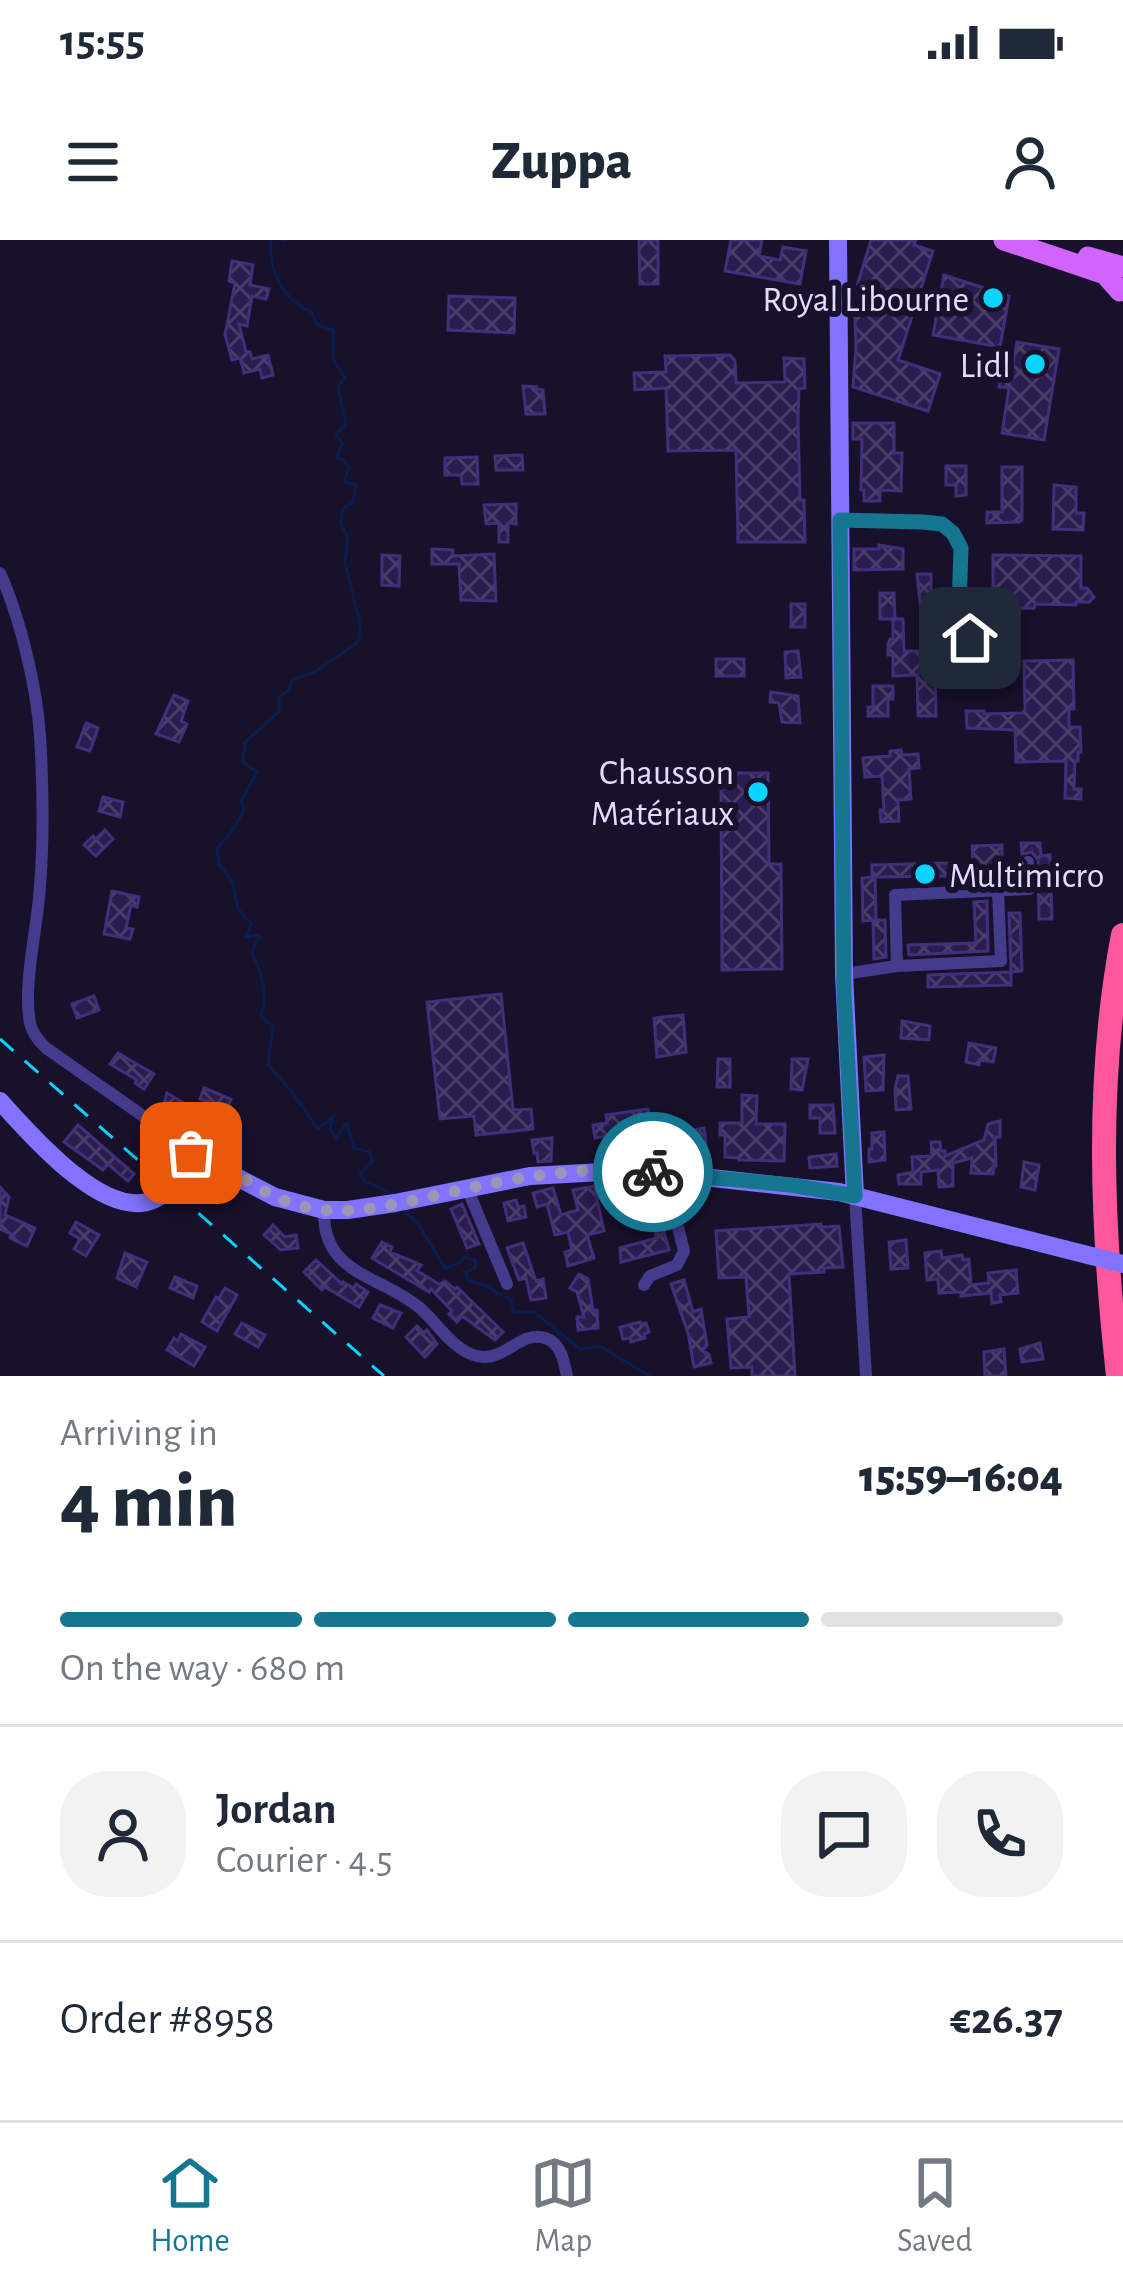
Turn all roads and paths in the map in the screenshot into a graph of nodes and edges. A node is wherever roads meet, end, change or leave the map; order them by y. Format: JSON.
{"nodes":[{"id":1,"x":838,"y":240,"type":"edge"},
{"id":2,"x":1004,"y":240,"type":"edge"},
{"id":3,"x":1036,"y":240,"type":"edge"},
{"id":4,"x":1123,"y":267,"type":"edge"},
{"id":5,"x":1122,"y":292,"type":"edge"},
{"id":6,"x":840,"y":520,"type":"junction"},
{"id":7,"x":0,"y":574,"type":"edge"},
{"id":8,"x":970,"y":638,"type":"dead end"},
{"id":9,"x":1028,"y":862,"type":"dead end"},
{"id":10,"x":998,"y":890,"type":"junction"},
{"id":11,"x":1123,"y":935,"type":"edge"},
{"id":12,"x":897,"y":966,"type":"junction"},
{"id":13,"x":844,"y":974,"type":"junction"},
{"id":14,"x":0,"y":1101,"type":"edge"},
{"id":15,"x":196,"y":1161,"type":"junction"},
{"id":16,"x":664,"y":1173,"type":"junction"},
{"id":17,"x":467,"y":1188,"type":"junction"},
{"id":18,"x":855,"y":1196,"type":"junction"},
{"id":19,"x":324,"y":1210,"type":"junction"},
{"id":20,"x":1123,"y":1264,"type":"edge"},
{"id":21,"x":507,"y":1284,"type":"dead end"},
{"id":22,"x":644,"y":1285,"type":"dead end"},
{"id":23,"x":567,"y":1376,"type":"edge"},
{"id":24,"x":866,"y":1376,"type":"edge"},
{"id":25,"x":1118,"y":1376,"type":"edge"}],
"edges":[{"from":1,"to":6,"type":"street"},
{"from":2,"to":5,"type":"main road"},
{"from":3,"to":4,"type":"main road"},
{"from":6,"to":8,"type":"street"},
{"from":6,"to":13,"type":"street"},
{"from":7,"to":15,"type":"street"},
{"from":9,"to":10,"type":"street"},
{"from":10,"to":12,"type":"street"},
{"from":10,"to":12,"type":"street"},
{"from":11,"to":25,"type":"highway"},
{"from":12,"to":13,"type":"street"},
{"from":13,"to":18,"type":"street"},
{"from":14,"to":15,"type":"street"},
{"from":15,"to":19,"type":"street"},
{"from":16,"to":17,"type":"street"},
{"from":16,"to":18,"type":"street"},
{"from":16,"to":22,"type":"street"},
{"from":17,"to":19,"type":"street"},
{"from":17,"to":21,"type":"street"},
{"from":18,"to":20,"type":"street","bridge":true},
{"from":18,"to":24,"type":"street"},
{"from":19,"to":23,"type":"street"}]}
